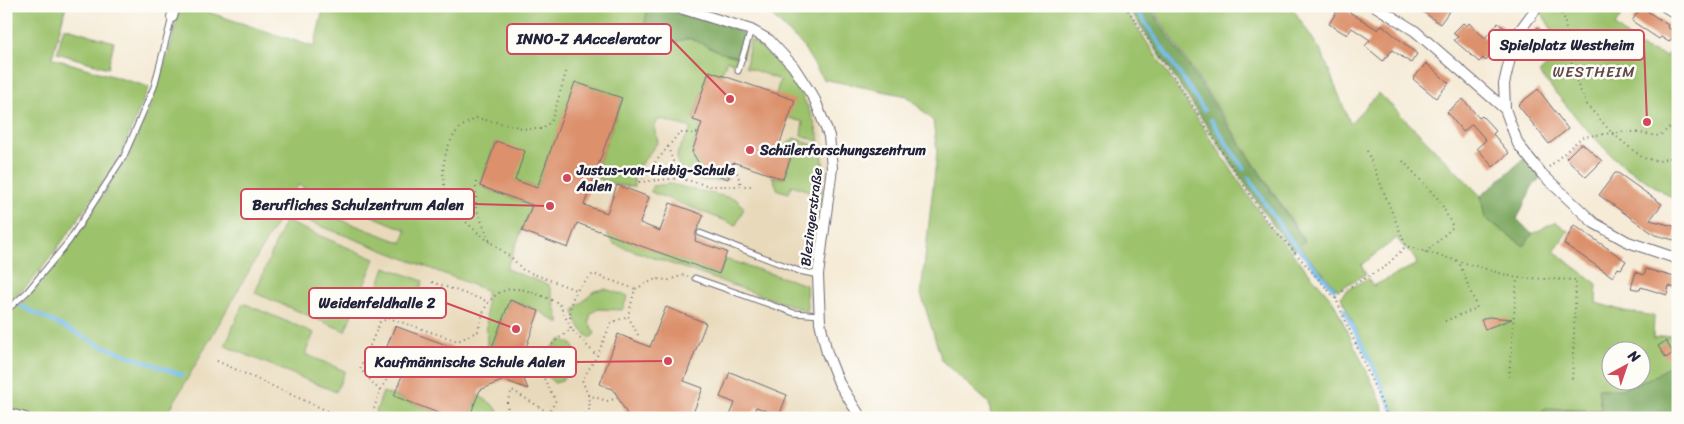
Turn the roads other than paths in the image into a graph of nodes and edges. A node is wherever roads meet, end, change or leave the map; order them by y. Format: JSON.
{"nodes":[{"id":1,"x":175,"y":6,"type":"edge"},
{"id":2,"x":674,"y":6,"type":"edge"},
{"id":3,"x":1376,"y":6,"type":"edge"},
{"id":4,"x":1538,"y":6,"type":"edge"},
{"id":5,"x":1664,"y":6,"type":"edge"},
{"id":6,"x":1678,"y":15,"type":"edge"},
{"id":7,"x":172,"y":17,"type":"joint"},
{"id":8,"x":751,"y":30,"type":"junction"},
{"id":9,"x":738,"y":70,"type":"dead end"},
{"id":10,"x":1505,"y":109,"type":"junction"},
{"id":11,"x":700,"y":233,"type":"dead end"},
{"id":12,"x":1678,"y":259,"type":"edge"},
{"id":13,"x":818,"y":275,"type":"junction"},
{"id":14,"x":696,"y":278,"type":"road end"},
{"id":15,"x":6,"y":311,"type":"edge"},
{"id":16,"x":820,"y":315,"type":"junction"},
{"id":17,"x":11,"y":415,"type":"edge"},
{"id":18,"x":25,"y":418,"type":"edge"},
{"id":19,"x":861,"y":418,"type":"edge"}],
"edges":[{"from":1,"to":7,"type":"street"},
{"from":2,"to":8,"type":"street","name":"Blezingerstraße"},
{"from":3,"to":10,"type":"street"},
{"from":4,"to":10,"type":"street"},
{"from":5,"to":6,"type":"street"},
{"from":7,"to":15,"type":"lane"},
{"from":8,"to":9,"type":"lane"},
{"from":8,"to":13,"type":"street","name":"Blezingerstraße"},
{"from":10,"to":12,"type":"street"},
{"from":11,"to":13,"type":"lane"},
{"from":13,"to":16,"type":"street","name":"Blezingerstraße"},
{"from":14,"to":16,"type":"lane"},
{"from":16,"to":19,"type":"street","name":"Blezingerstraße"},
{"from":17,"to":18,"type":"street"}]}
